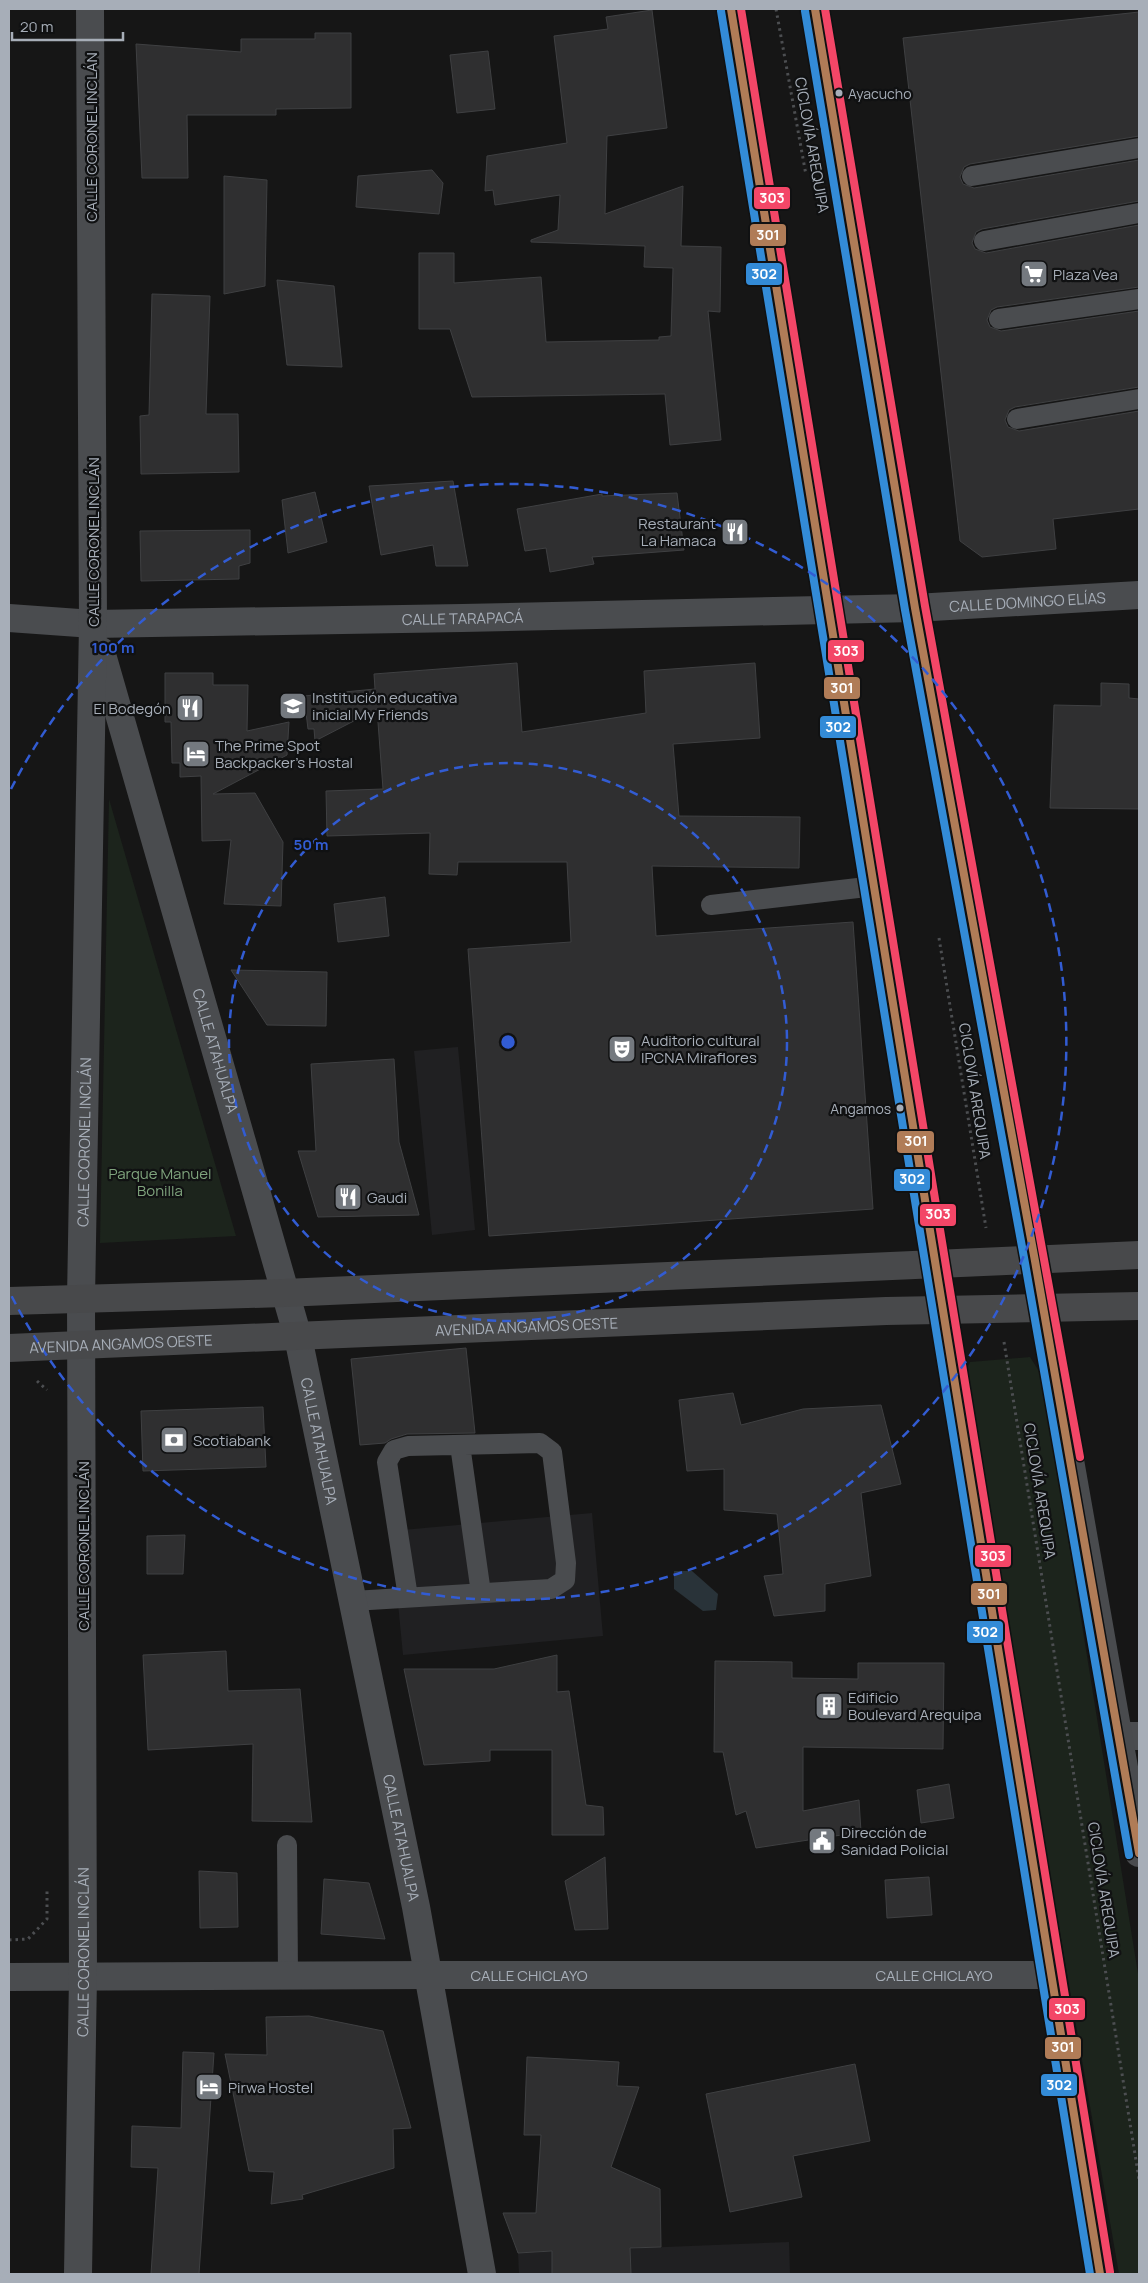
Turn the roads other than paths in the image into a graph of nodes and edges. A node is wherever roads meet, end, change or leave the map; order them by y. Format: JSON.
{"nodes":[{"id":1,"x":90,"y":9,"type":"edge"},
{"id":2,"x":731,"y":9,"type":"edge"},
{"id":3,"x":815,"y":9,"type":"edge"},
{"id":4,"x":1139,"y":148,"type":"edge"},
{"id":5,"x":972,"y":176,"type":"dead end"},
{"id":6,"x":1139,"y":213,"type":"edge"},
{"id":7,"x":984,"y":241,"type":"dead end"},
{"id":8,"x":1139,"y":299,"type":"edge"},
{"id":9,"x":998,"y":319,"type":"dead end"},
{"id":10,"x":1139,"y":399,"type":"edge"},
{"id":11,"x":1017,"y":419,"type":"dead end"},
{"id":12,"x":1139,"y":595,"type":"edge"},
{"id":13,"x":915,"y":608,"type":"junction"},
{"id":14,"x":830,"y":610,"type":"junction"},
{"id":15,"x":9,"y":618,"type":"edge"},
{"id":16,"x":94,"y":624,"type":"junction"},
{"id":17,"x":874,"y":886,"type":"junction"},
{"id":18,"x":711,"y":905,"type":"dead end"},
{"id":19,"x":1139,"y":1255,"type":"edge"},
{"id":20,"x":1035,"y":1260,"type":"junction"},
{"id":21,"x":935,"y":1264,"type":"junction"},
{"id":22,"x":284,"y":1293,"type":"junction"},
{"id":23,"x":81,"y":1298,"type":"junction"},
{"id":24,"x":9,"y":1301,"type":"edge"},
{"id":25,"x":1139,"y":1306,"type":"edge"},
{"id":26,"x":1043,"y":1308,"type":"junction"},
{"id":27,"x":942,"y":1309,"type":"junction"},
{"id":28,"x":298,"y":1337,"type":"junction"},
{"id":29,"x":82,"y":1346,"type":"junction"},
{"id":30,"x":9,"y":1348,"type":"edge"},
{"id":31,"x":460,"y":1445,"type":"junction"},
{"id":32,"x":481,"y":1593,"type":"junction"},
{"id":33,"x":408,"y":1597,"type":"junction"},
{"id":34,"x":353,"y":1601,"type":"junction"},
{"id":35,"x":1130,"y":1736,"type":"edge"},
{"id":36,"x":287,"y":1846,"type":"dead end"},
{"id":37,"x":1139,"y":1853,"type":"edge"},
{"id":38,"x":428,"y":1975,"type":"junction"},
{"id":39,"x":1050,"y":1975,"type":"junction"},
{"id":40,"x":288,"y":1976,"type":"junction"},
{"id":41,"x":82,"y":1977,"type":"junction"},
{"id":42,"x":9,"y":1978,"type":"edge"},
{"id":43,"x":78,"y":2274,"type":"edge"},
{"id":44,"x":482,"y":2274,"type":"edge"},
{"id":45,"x":1100,"y":2274,"type":"edge"}],
"edges":[{"from":1,"to":16,"type":"street","name":"CALLE CORONEL INCLÁN"},
{"from":2,"to":14,"type":"main road"},
{"from":3,"to":13,"type":"main road"},
{"from":4,"to":5,"type":"lane"},
{"from":6,"to":7,"type":"lane"},
{"from":8,"to":9,"type":"lane"},
{"from":10,"to":11,"type":"lane"},
{"from":12,"to":13,"type":"street","name":"CALLE DOMINGO ELÍAS"},
{"from":13,"to":14,"type":"street","name":"CALLE TARAPACÁ"},
{"from":13,"to":20,"type":"main road"},
{"from":14,"to":16,"type":"street","name":"CALLE TARAPACÁ"},
{"from":14,"to":17,"type":"main road"},
{"from":15,"to":16,"type":"street","name":"CALLE TARAPACÁ"},
{"from":16,"to":22,"type":"street","name":"CALLE ATAHUALPA"},
{"from":16,"to":23,"type":"street","name":"CALLE CORONEL INCLÁN"},
{"from":17,"to":18,"type":"lane"},
{"from":17,"to":21,"type":"main road"},
{"from":19,"to":20,"type":"main road"},
{"from":20,"to":21,"type":"main road"},
{"from":20,"to":26,"type":"main road"},
{"from":21,"to":22,"type":"main road"},
{"from":21,"to":27,"type":"main road"},
{"from":22,"to":23,"type":"main road"},
{"from":22,"to":28,"type":"street","name":"CALLE ATAHUALPA"},
{"from":23,"to":24,"type":"main road"},
{"from":23,"to":29,"type":"street","name":"CALLE CORONEL INCLÁN"},
{"from":25,"to":26,"type":"main road","name":"AVENIDA ANGAMOS OESTE"},
{"from":26,"to":27,"type":"main road","name":"AVENIDA ANGAMOS OESTE"},
{"from":26,"to":35,"type":"main road"},
{"from":27,"to":28,"type":"main road","name":"AVENIDA ANGAMOS OESTE"},
{"from":27,"to":39,"type":"main road"},
{"from":28,"to":29,"type":"main road","name":"AVENIDA ANGAMOS OESTE"},
{"from":28,"to":34,"type":"street","name":"CALLE ATAHUALPA"},
{"from":29,"to":30,"type":"main road","name":"AVENIDA ANGAMOS OESTE"},
{"from":29,"to":41,"type":"street","name":"CALLE CORONEL INCLÁN"},
{"from":31,"to":32,"type":"lane"},
{"from":31,"to":32,"type":"lane"},
{"from":31,"to":33,"type":"lane"},
{"from":32,"to":33,"type":"lane"},
{"from":33,"to":34,"type":"lane"},
{"from":34,"to":38,"type":"street","name":"CALLE ATAHUALPA"},
{"from":35,"to":37,"type":"main road"},
{"from":36,"to":40,"type":"lane"},
{"from":38,"to":39,"type":"street","name":"CALLE CHICLAYO"},
{"from":38,"to":40,"type":"street","name":"CALLE CHICLAYO"},
{"from":38,"to":44,"type":"street","name":"CALLE ATAHUALPA"},
{"from":39,"to":45,"type":"main road"},
{"from":40,"to":41,"type":"street","name":"CALLE CHICLAYO"},
{"from":41,"to":42,"type":"street","name":"CALLE CHICLAYO"},
{"from":41,"to":43,"type":"street","name":"CALLE CORONEL INCLÁN"}]}
